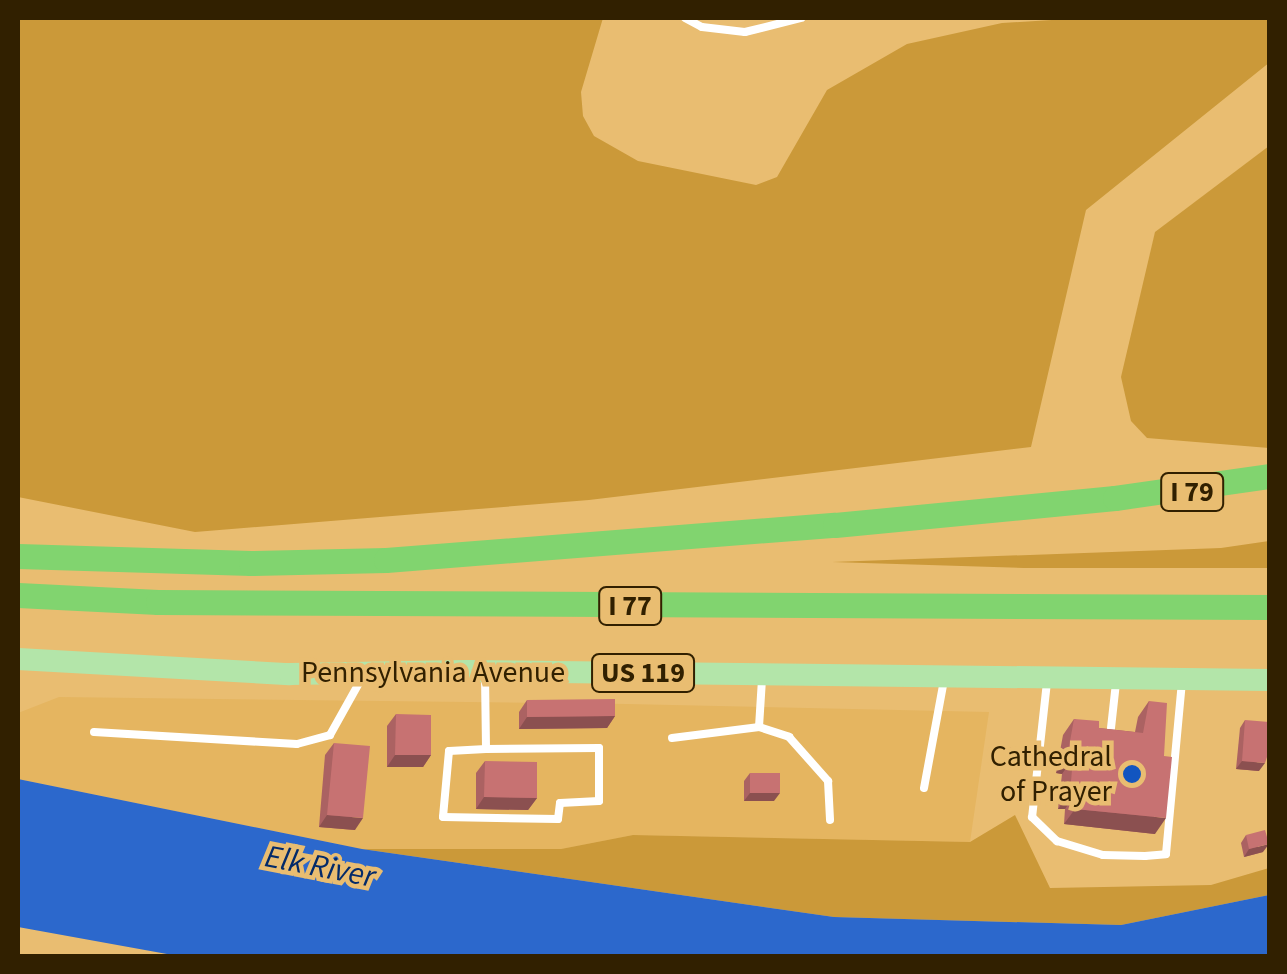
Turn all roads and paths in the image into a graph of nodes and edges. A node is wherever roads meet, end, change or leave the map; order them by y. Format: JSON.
{"nodes":[{"id":1,"x":684,"y":18,"type":"edge"},
{"id":2,"x":801,"y":18,"type":"edge"},
{"id":3,"x":1270,"y":476,"type":"edge"},
{"id":4,"x":1270,"y":486,"type":"edge"},
{"id":5,"x":1114,"y":498,"type":"junction"},
{"id":6,"x":18,"y":556,"type":"edge"},
{"id":7,"x":18,"y":595,"type":"edge"},
{"id":8,"x":1270,"y":609,"type":"edge"},
{"id":9,"x":18,"y":659,"type":"edge"},
{"id":10,"x":485,"y":671,"type":"junction"},
{"id":11,"x":365,"y":672,"type":"junction"},
{"id":12,"x":762,"y":674,"type":"junction"},
{"id":13,"x":944,"y":676,"type":"junction"},
{"id":14,"x":1048,"y":678,"type":"junction"},
{"id":15,"x":1116,"y":678,"type":"junction"},
{"id":16,"x":1182,"y":679,"type":"junction"},
{"id":17,"x":1270,"y":680,"type":"edge"},
{"id":18,"x":759,"y":727,"type":"junction"},
{"id":19,"x":1111,"y":728,"type":"edge"},
{"id":20,"x":94,"y":732,"type":"dead end"},
{"id":21,"x":672,"y":738,"type":"dead end"},
{"id":22,"x":486,"y":749,"type":"junction"},
{"id":23,"x":924,"y":788,"type":"dead end"},
{"id":24,"x":830,"y":820,"type":"dead end"}],
"edges":[{"from":1,"to":2,"type":"lane"},
{"from":3,"to":5,"type":"highway","number":"I 77"},
{"from":4,"to":5,"type":"highway","number":"I 79"},
{"from":5,"to":6,"type":"highway","number":"I 77"},
{"from":7,"to":8,"type":"highway","number":"I 77"},
{"from":9,"to":11,"type":"main road","name":"Pennsylvania Avenue","number":"US 119"},
{"from":10,"to":11,"type":"main road","name":"Pennsylvania Avenue","number":"US 119"},
{"from":10,"to":12,"type":"main road","name":"Pennsylvania Avenue","number":"US 119"},
{"from":10,"to":22,"type":"lane"},
{"from":11,"to":20,"type":"lane"},
{"from":12,"to":13,"type":"main road","name":"Pennsylvania Avenue","number":"US 119"},
{"from":12,"to":18,"type":"lane"},
{"from":13,"to":14,"type":"main road","name":"Pennsylvania Avenue","number":"US 119"},
{"from":13,"to":23,"type":"lane"},
{"from":14,"to":15,"type":"main road","name":"Pennsylvania Avenue","number":"US 119"},
{"from":14,"to":16,"type":"lane"},
{"from":15,"to":16,"type":"main road","name":"Pennsylvania Avenue","number":"US 119"},
{"from":15,"to":19,"type":"lane"},
{"from":16,"to":17,"type":"main road","name":"Pennsylvania Avenue","number":"US 119"},
{"from":18,"to":21,"type":"lane"},
{"from":18,"to":24,"type":"lane"},
{"from":22,"to":22,"type":"lane"}]}
